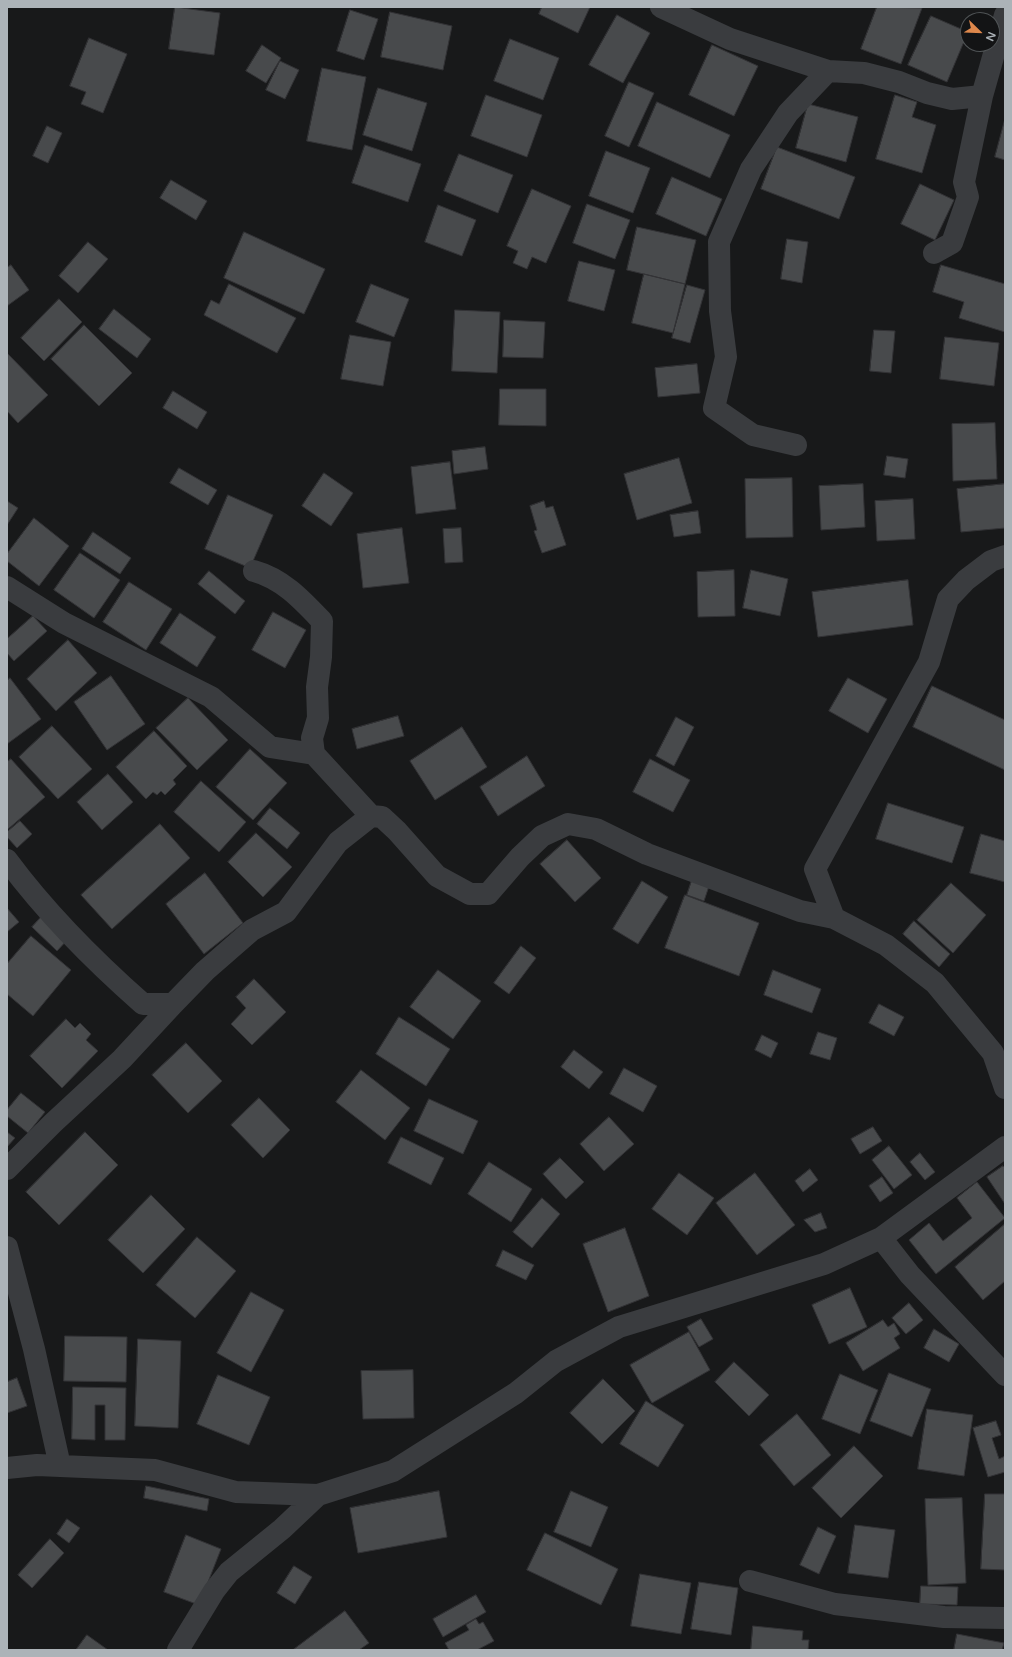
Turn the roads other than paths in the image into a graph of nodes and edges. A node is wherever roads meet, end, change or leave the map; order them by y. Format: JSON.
{"nodes":[{"id":1,"x":661,"y":7,"type":"edge"},
{"id":2,"x":1005,"y":15,"type":"edge"},
{"id":3,"x":828,"y":71,"type":"junction"},
{"id":4,"x":982,"y":96,"type":"junction"},
{"id":5,"x":934,"y":253,"type":"dead end"},
{"id":6,"x":796,"y":445,"type":"dead end"},
{"id":7,"x":1005,"y":556,"type":"edge"},
{"id":8,"x":254,"y":571,"type":"dead end"},
{"id":9,"x":7,"y":587,"type":"edge"},
{"id":10,"x":314,"y":754,"type":"junction"},
{"id":11,"x":371,"y":816,"type":"junction"},
{"id":12,"x":7,"y":860,"type":"edge"},
{"id":13,"x":834,"y":918,"type":"junction"},
{"id":14,"x":173,"y":1004,"type":"junction"},
{"id":15,"x":1005,"y":1088,"type":"edge"},
{"id":16,"x":1005,"y":1147,"type":"edge"},
{"id":17,"x":7,"y":1170,"type":"edge"},
{"id":18,"x":881,"y":1238,"type":"junction"},
{"id":19,"x":7,"y":1247,"type":"edge"},
{"id":20,"x":1005,"y":1375,"type":"edge"},
{"id":21,"x":60,"y":1466,"type":"junction"},
{"id":22,"x":7,"y":1468,"type":"edge"},
{"id":23,"x":318,"y":1495,"type":"junction"},
{"id":24,"x":750,"y":1581,"type":"dead end"},
{"id":25,"x":1005,"y":1618,"type":"edge"},
{"id":26,"x":178,"y":1650,"type":"edge"}],
"edges":[{"from":1,"to":3,"type":"street"},
{"from":2,"to":4,"type":"street"},
{"from":3,"to":4,"type":"street"},
{"from":3,"to":6,"type":"street"},
{"from":4,"to":5,"type":"street"},
{"from":7,"to":13,"type":"street"},
{"from":8,"to":10,"type":"street"},
{"from":9,"to":10,"type":"street"},
{"from":10,"to":11,"type":"street"},
{"from":11,"to":13,"type":"street"},
{"from":11,"to":14,"type":"street"},
{"from":12,"to":14,"type":"street"},
{"from":13,"to":15,"type":"street"},
{"from":14,"to":17,"type":"street"},
{"from":16,"to":18,"type":"street"},
{"from":18,"to":20,"type":"street"},
{"from":18,"to":23,"type":"street"},
{"from":19,"to":21,"type":"street"},
{"from":21,"to":22,"type":"street"},
{"from":21,"to":23,"type":"street"},
{"from":23,"to":26,"type":"street"},
{"from":24,"to":25,"type":"street"}]}
